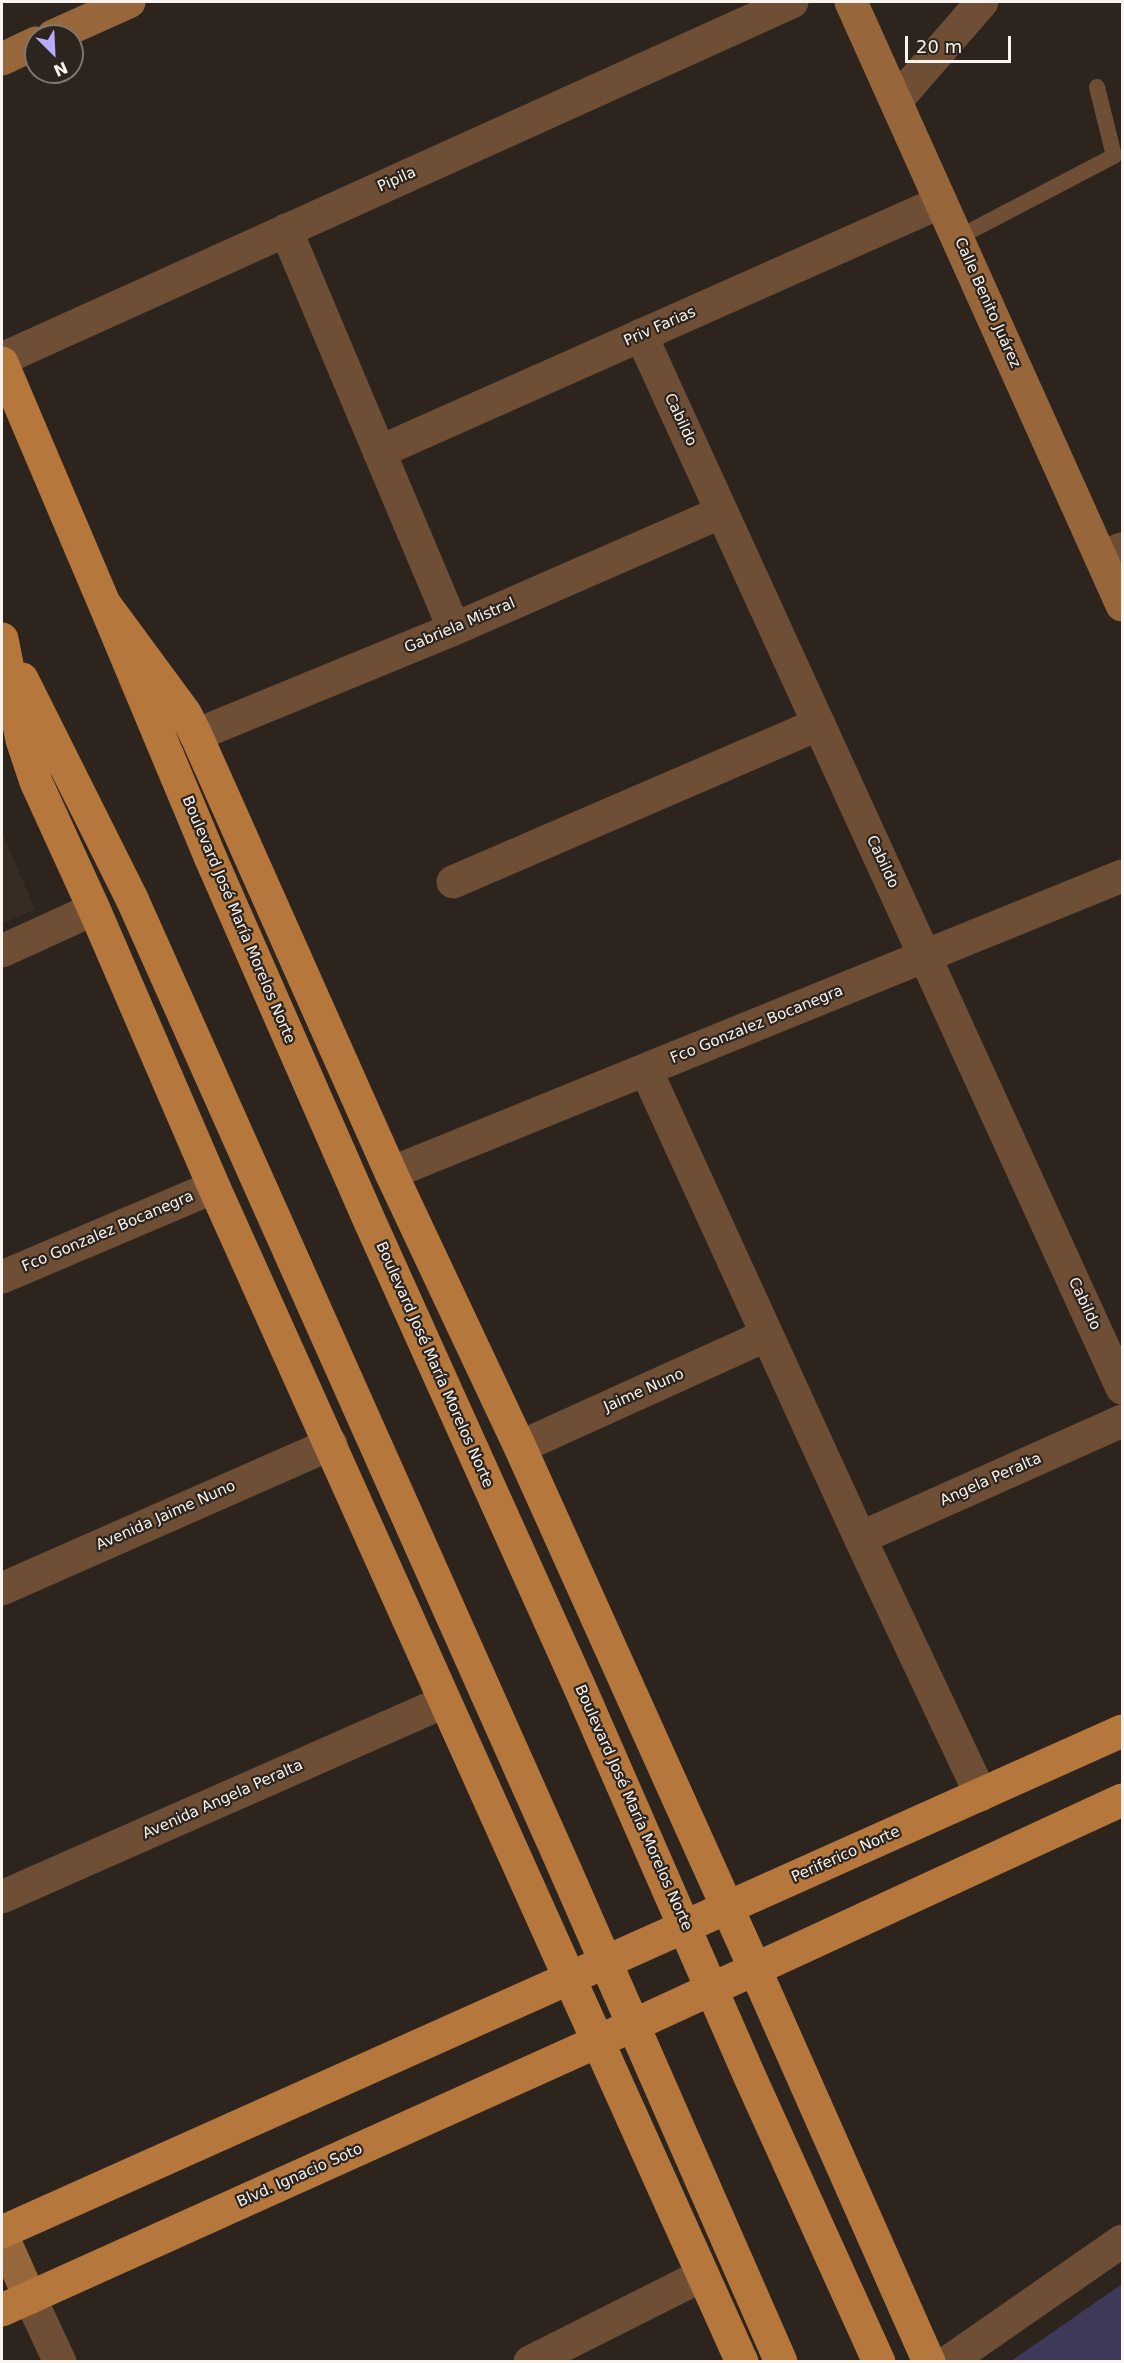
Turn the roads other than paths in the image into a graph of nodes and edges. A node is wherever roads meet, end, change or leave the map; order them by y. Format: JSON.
{"nodes":[{"id":1,"x":129,"y":2,"type":"edge"},
{"id":2,"x":792,"y":2,"type":"edge"},
{"id":3,"x":851,"y":2,"type":"edge"},
{"id":4,"x":982,"y":2,"type":"edge"},
{"id":5,"x":80,"y":24,"type":"edge"},
{"id":6,"x":24,"y":49,"type":"edge"},
{"id":7,"x":2,"y":59,"type":"edge"},
{"id":8,"x":1097,"y":87,"type":"dead end"},
{"id":9,"x":896,"y":101,"type":"junction"},
{"id":10,"x":941,"y":202,"type":"junction"},
{"id":11,"x":286,"y":230,"type":"junction"},
{"id":12,"x":957,"y":238,"type":"junction"},
{"id":13,"x":641,"y":335,"type":"junction"},
{"id":14,"x":2,"y":361,"type":"edge"},
{"id":15,"x":379,"y":452,"type":"junction"},
{"id":16,"x":722,"y":512,"type":"junction"},
{"id":17,"x":1112,"y":553,"type":"edge"},
{"id":18,"x":104,"y":603,"type":"junction"},
{"id":19,"x":1122,"y":605,"type":"edge"},
{"id":20,"x":454,"y":629,"type":"junction"},
{"id":21,"x":2,"y":638,"type":"edge"},
{"id":22,"x":819,"y":724,"type":"junction"},
{"id":23,"x":196,"y":735,"type":"junction"},
{"id":24,"x":1122,"y":876,"type":"edge"},
{"id":25,"x":453,"y":882,"type":"dead end"},
{"id":26,"x":94,"y":909,"type":"junction"},
{"id":27,"x":2,"y":951,"type":"edge"},
{"id":28,"x":925,"y":956,"type":"junction"},
{"id":29,"x":646,"y":1070,"type":"junction"},
{"id":30,"x":391,"y":1173,"type":"junction"},
{"id":31,"x":214,"y":1188,"type":"junction"},
{"id":32,"x":2,"y":1277,"type":"edge"},
{"id":33,"x":767,"y":1335,"type":"junction"},
{"id":34,"x":1122,"y":1388,"type":"edge"},
{"id":35,"x":1122,"y":1421,"type":"edge"},
{"id":36,"x":331,"y":1444,"type":"junction"},
{"id":37,"x":520,"y":1447,"type":"junction"},
{"id":38,"x":860,"y":1538,"type":"junction"},
{"id":39,"x":2,"y":1589,"type":"edge"},
{"id":40,"x":444,"y":1702,"type":"junction"},
{"id":41,"x":1122,"y":1731,"type":"edge"},
{"id":42,"x":981,"y":1795,"type":"junction"},
{"id":43,"x":1122,"y":1800,"type":"edge"},
{"id":44,"x":2,"y":1897,"type":"edge"},
{"id":45,"x":727,"y":1908,"type":"junction"},
{"id":46,"x":755,"y":1969,"type":"junction"},
{"id":47,"x":569,"y":1979,"type":"junction"},
{"id":48,"x":599,"y":2041,"type":"junction"},
{"id":49,"x":2,"y":2233,"type":"edge"},
{"id":50,"x":1122,"y":2241,"type":"edge"},
{"id":51,"x":703,"y":2275,"type":"junction"},
{"id":52,"x":16,"y":2304,"type":"edge"},
{"id":53,"x":60,"y":2361,"type":"edge"},
{"id":54,"x":530,"y":2361,"type":"edge"},
{"id":55,"x":742,"y":2361,"type":"edge"},
{"id":56,"x":781,"y":2361,"type":"edge"},
{"id":57,"x":879,"y":2361,"type":"edge"},
{"id":58,"x":928,"y":2361,"type":"edge"},
{"id":59,"x":948,"y":2361,"type":"edge"}],
"edges":[{"from":1,"to":5,"type":"street"},
{"from":2,"to":11,"type":"street","name":"Pipila"},
{"from":3,"to":9,"type":"street","name":"Calle Benito Juárez"},
{"from":4,"to":9,"type":"street"},
{"from":6,"to":7,"type":"street"},
{"from":8,"to":12,"type":"lane"},
{"from":9,"to":10,"type":"street","name":"Calle Benito Juárez"},
{"from":10,"to":12,"type":"street","name":"Calle Benito Juárez"},
{"from":10,"to":13,"type":"street","name":"Priv Farias"},
{"from":11,"to":14,"type":"street","name":"Pipila"},
{"from":11,"to":15,"type":"street"},
{"from":12,"to":17,"type":"street","name":"Calle Benito Juárez"},
{"from":13,"to":15,"type":"street","name":"Priv Farias"},
{"from":13,"to":16,"type":"street","name":"Cabildo"},
{"from":14,"to":18,"type":"main road","name":"Boulevard José María Morelos Norte"},
{"from":15,"to":20,"type":"street"},
{"from":16,"to":20,"type":"street","name":"Gabriela Mistral"},
{"from":16,"to":22,"type":"street","name":"Cabildo"},
{"from":17,"to":19,"type":"street","name":"Calle Benito Juárez"},
{"from":18,"to":23,"type":"main road"},
{"from":18,"to":57,"type":"main road","name":"Boulevard José María Morelos Norte","bridge":true},
{"from":20,"to":23,"type":"street","name":"Gabriela Mistral"},
{"from":21,"to":26,"type":"main road"},
{"from":21,"to":56,"type":"main road","bridge":true},
{"from":22,"to":25,"type":"street"},
{"from":22,"to":28,"type":"street","name":"Cabildo"},
{"from":23,"to":30,"type":"main road"},
{"from":24,"to":28,"type":"street","name":"Fco Gonzalez Bocanegra"},
{"from":26,"to":27,"type":"street"},
{"from":26,"to":31,"type":"main road"},
{"from":28,"to":29,"type":"street","name":"Fco Gonzalez Bocanegra"},
{"from":28,"to":34,"type":"street","name":"Cabildo"},
{"from":29,"to":30,"type":"street","name":"Fco Gonzalez Bocanegra"},
{"from":29,"to":33,"type":"street"},
{"from":30,"to":37,"type":"main road"},
{"from":31,"to":32,"type":"street","name":"Fco Gonzalez Bocanegra"},
{"from":31,"to":36,"type":"main road"},
{"from":33,"to":37,"type":"street","name":"Jaime Nuno"},
{"from":33,"to":38,"type":"street"},
{"from":35,"to":38,"type":"street","name":"Angela Peralta"},
{"from":36,"to":39,"type":"street","name":"Avenida Jaime Nuno"},
{"from":36,"to":40,"type":"main road"},
{"from":37,"to":45,"type":"main road"},
{"from":38,"to":42,"type":"street"},
{"from":40,"to":44,"type":"street","name":"Avenida Angela Peralta"},
{"from":40,"to":47,"type":"main road"},
{"from":41,"to":42,"type":"main road","name":"Periferico Norte"},
{"from":42,"to":45,"type":"main road","name":"Periferico Norte"},
{"from":43,"to":46,"type":"main road"},
{"from":45,"to":46,"type":"main road"},
{"from":45,"to":47,"type":"main road","name":"Periferico Norte"},
{"from":46,"to":48,"type":"main road"},
{"from":46,"to":58,"type":"main road"},
{"from":47,"to":48,"type":"main road"},
{"from":47,"to":49,"type":"main road"},
{"from":48,"to":51,"type":"main road"},
{"from":48,"to":52,"type":"main road","name":"Blvd. Ignacio Soto"},
{"from":49,"to":52,"type":"street"},
{"from":50,"to":59,"type":"street"},
{"from":51,"to":54,"type":"street"},
{"from":51,"to":55,"type":"main road"},
{"from":52,"to":53,"type":"street"}]}
